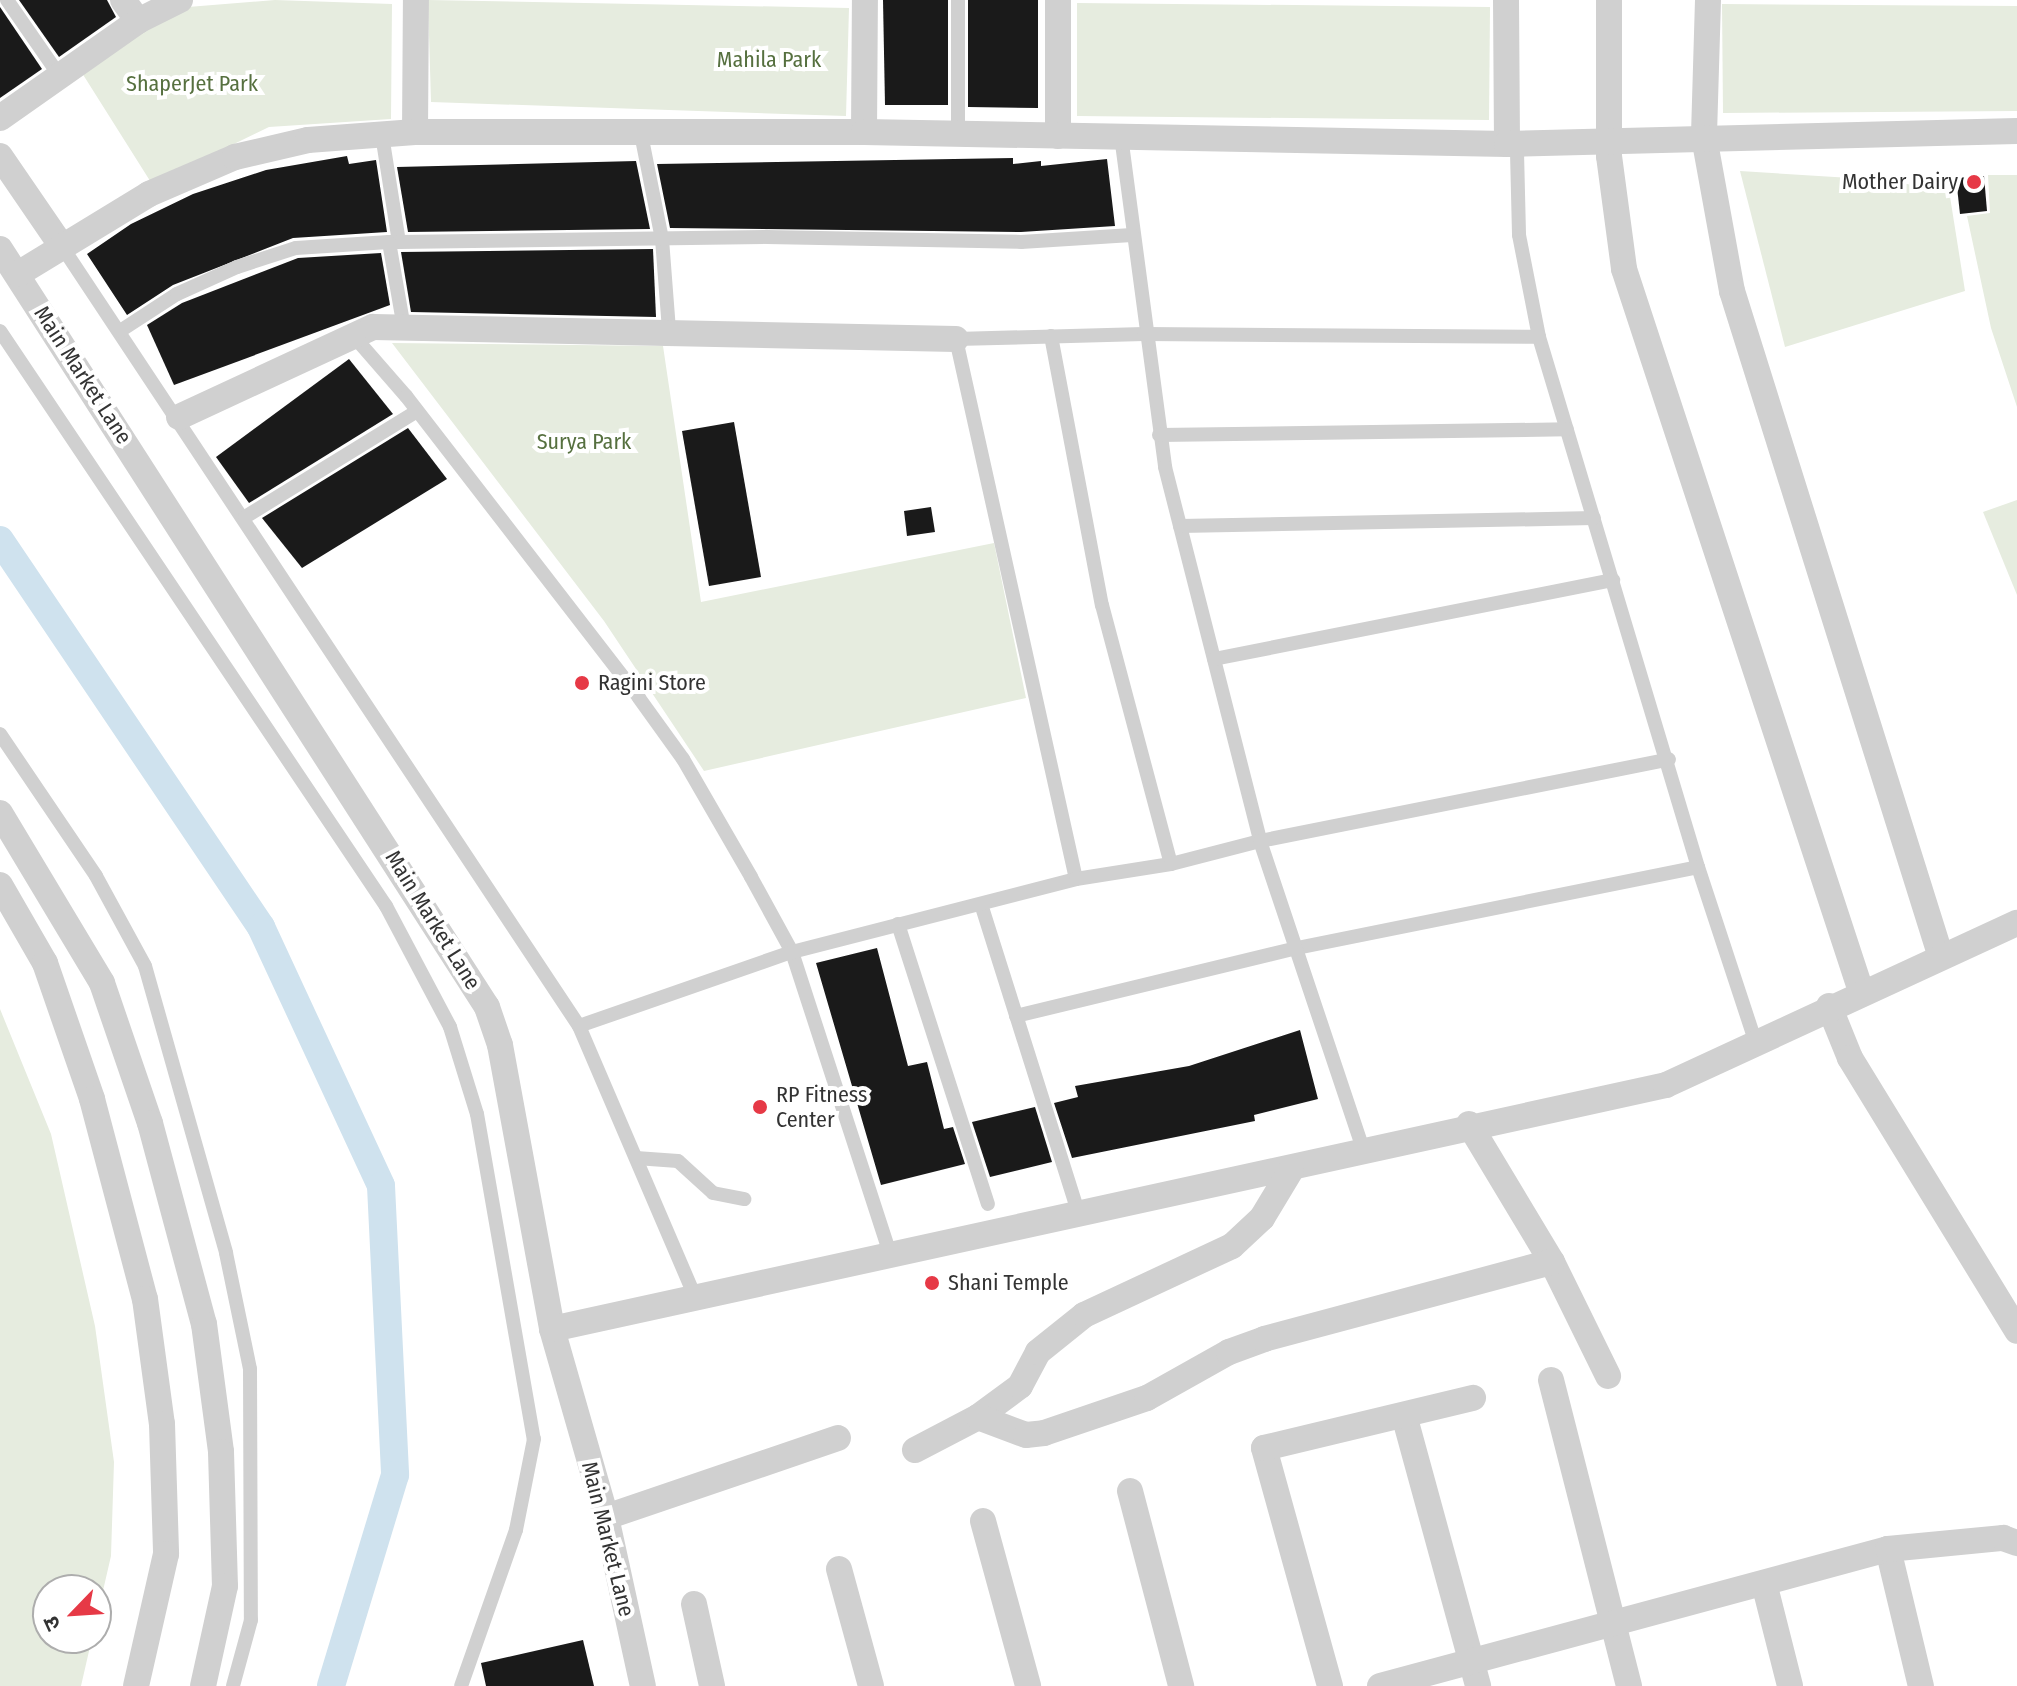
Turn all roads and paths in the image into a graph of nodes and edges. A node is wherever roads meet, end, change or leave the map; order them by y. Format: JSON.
{"nodes":[{"id":1,"x":7,"y":0,"type":"edge"},
{"id":2,"x":180,"y":0,"type":"edge"},
{"id":3,"x":416,"y":0,"type":"edge"},
{"id":4,"x":865,"y":0,"type":"edge"},
{"id":5,"x":958,"y":0,"type":"edge"},
{"id":6,"x":1058,"y":0,"type":"edge"},
{"id":7,"x":1506,"y":0,"type":"edge"},
{"id":8,"x":1609,"y":0,"type":"edge"},
{"id":9,"x":1708,"y":0,"type":"edge"},
{"id":10,"x":131,"y":11,"type":"edge"},
{"id":11,"x":61,"y":78,"type":"junction"},
{"id":12,"x":0,"y":118,"type":"edge"},
{"id":13,"x":2017,"y":131,"type":"edge"},
{"id":14,"x":415,"y":132,"type":"junction"},
{"id":15,"x":864,"y":132,"type":"junction"},
{"id":16,"x":958,"y":132,"type":"junction"},
{"id":17,"x":641,"y":134,"type":"junction"},
{"id":18,"x":382,"y":135,"type":"junction"},
{"id":19,"x":1058,"y":136,"type":"junction"},
{"id":20,"x":1121,"y":136,"type":"junction"},
{"id":21,"x":1704,"y":137,"type":"junction"},
{"id":22,"x":1609,"y":138,"type":"junction"},
{"id":23,"x":1507,"y":144,"type":"junction"},
{"id":24,"x":0,"y":156,"type":"edge"},
{"id":25,"x":1132,"y":235,"type":"junction"},
{"id":26,"x":662,"y":239,"type":"junction"},
{"id":27,"x":394,"y":242,"type":"junction"},
{"id":28,"x":61,"y":245,"type":"junction"},
{"id":29,"x":0,"y":249,"type":"edge"},
{"id":30,"x":18,"y":274,"type":"junction"},
{"id":31,"x":404,"y":328,"type":"junction"},
{"id":32,"x":669,"y":329,"type":"junction"},
{"id":33,"x":0,"y":331,"type":"edge"},
{"id":34,"x":120,"y":331,"type":"junction"},
{"id":35,"x":351,"y":333,"type":"junction"},
{"id":36,"x":1144,"y":334,"type":"junction"},
{"id":37,"x":1051,"y":336,"type":"junction"},
{"id":38,"x":1539,"y":337,"type":"junction"},
{"id":39,"x":956,"y":339,"type":"junction"},
{"id":40,"x":417,"y":411,"type":"junction"},
{"id":41,"x":179,"y":417,"type":"junction"},
{"id":42,"x":1567,"y":429,"type":"junction"},
{"id":43,"x":1159,"y":435,"type":"junction"},
{"id":44,"x":245,"y":517,"type":"junction"},
{"id":45,"x":1594,"y":518,"type":"junction"},
{"id":46,"x":1180,"y":526,"type":"junction"},
{"id":47,"x":1613,"y":580,"type":"junction"},
{"id":48,"x":1214,"y":659,"type":"junction"},
{"id":49,"x":0,"y":734,"type":"edge"},
{"id":50,"x":1669,"y":759,"type":"junction"},
{"id":51,"x":0,"y":813,"type":"edge"},
{"id":52,"x":1260,"y":841,"type":"junction"},
{"id":53,"x":1171,"y":864,"type":"junction"},
{"id":54,"x":1698,"y":867,"type":"junction"},
{"id":55,"x":1076,"y":879,"type":"junction"},
{"id":56,"x":0,"y":885,"type":"edge"},
{"id":57,"x":981,"y":904,"type":"junction"},
{"id":58,"x":2017,"y":923,"type":"edge"},
{"id":59,"x":898,"y":924,"type":"junction"},
{"id":60,"x":1297,"y":948,"type":"junction"},
{"id":61,"x":792,"y":952,"type":"junction"},
{"id":62,"x":1941,"y":957,"type":"junction"},
{"id":63,"x":1861,"y":991,"type":"junction"},
{"id":64,"x":1829,"y":1006,"type":"junction"},
{"id":65,"x":1016,"y":1016,"type":"junction"},
{"id":66,"x":579,"y":1026,"type":"junction"},
{"id":67,"x":1756,"y":1043,"type":"junction"},
{"id":68,"x":1469,"y":1124,"type":"junction"},
{"id":69,"x":1364,"y":1151,"type":"junction"},
{"id":70,"x":636,"y":1158,"type":"junction"},
{"id":71,"x":1291,"y":1170,"type":"junction"},
{"id":72,"x":744,"y":1199,"type":"dead end"},
{"id":73,"x":988,"y":1204,"type":"dead end"},
{"id":74,"x":1079,"y":1214,"type":"junction"},
{"id":75,"x":890,"y":1253,"type":"junction"},
{"id":76,"x":1552,"y":1262,"type":"junction"},
{"id":77,"x":695,"y":1297,"type":"junction"},
{"id":78,"x":552,"y":1329,"type":"junction"},
{"id":79,"x":2017,"y":1331,"type":"edge"},
{"id":80,"x":1608,"y":1376,"type":"dead end"},
{"id":81,"x":1551,"y":1380,"type":"dead end"},
{"id":82,"x":1473,"y":1398,"type":"dead end"},
{"id":83,"x":1404,"y":1415,"type":"junction"},
{"id":84,"x":978,"y":1417,"type":"junction"},
{"id":85,"x":838,"y":1438,"type":"dead end"},
{"id":86,"x":915,"y":1450,"type":"dead end"},
{"id":87,"x":1130,"y":1491,"type":"dead end"},
{"id":88,"x":606,"y":1517,"type":"junction"},
{"id":89,"x":983,"y":1521,"type":"dead end"},
{"id":90,"x":2017,"y":1543,"type":"edge"},
{"id":91,"x":1888,"y":1549,"type":"junction"},
{"id":92,"x":839,"y":1569,"type":"dead end"},
{"id":93,"x":1764,"y":1583,"type":"junction"},
{"id":94,"x":694,"y":1604,"type":"dead end"},
{"id":95,"x":1613,"y":1624,"type":"junction"},
{"id":96,"x":1475,"y":1674,"type":"edge"},
{"id":97,"x":136,"y":1686,"type":"edge"},
{"id":98,"x":203,"y":1686,"type":"edge"},
{"id":99,"x":233,"y":1686,"type":"edge"},
{"id":100,"x":461,"y":1686,"type":"edge"},
{"id":101,"x":643,"y":1686,"type":"edge"},
{"id":102,"x":712,"y":1686,"type":"edge"},
{"id":103,"x":871,"y":1686,"type":"edge"},
{"id":104,"x":1028,"y":1686,"type":"edge"},
{"id":105,"x":1181,"y":1686,"type":"edge"},
{"id":106,"x":1330,"y":1686,"type":"edge"},
{"id":107,"x":1380,"y":1686,"type":"edge"},
{"id":108,"x":1629,"y":1686,"type":"edge"},
{"id":109,"x":1790,"y":1686,"type":"edge"},
{"id":110,"x":1921,"y":1686,"type":"edge"}],
"edges":[{"from":1,"to":11,"type":"lane"},
{"from":2,"to":10,"type":"street"},
{"from":3,"to":14,"type":"street"},
{"from":4,"to":15,"type":"street"},
{"from":5,"to":16,"type":"lane"},
{"from":6,"to":19,"type":"street"},
{"from":7,"to":23,"type":"street"},
{"from":8,"to":22,"type":"street"},
{"from":9,"to":21,"type":"street"},
{"from":10,"to":11,"type":"street"},
{"from":11,"to":12,"type":"street"},
{"from":13,"to":21,"type":"street"},
{"from":14,"to":17,"type":"street"},
{"from":14,"to":18,"type":"street"},
{"from":15,"to":16,"type":"street"},
{"from":15,"to":17,"type":"street"},
{"from":16,"to":19,"type":"street"},
{"from":17,"to":26,"type":"lane"},
{"from":18,"to":27,"type":"lane"},
{"from":18,"to":28,"type":"street"},
{"from":19,"to":20,"type":"street"},
{"from":20,"to":23,"type":"street"},
{"from":20,"to":25,"type":"lane"},
{"from":21,"to":22,"type":"street"},
{"from":21,"to":62,"type":"street"},
{"from":22,"to":23,"type":"street"},
{"from":22,"to":63,"type":"street"},
{"from":23,"to":38,"type":"lane"},
{"from":24,"to":28,"type":"street"},
{"from":25,"to":26,"type":"lane"},
{"from":25,"to":36,"type":"lane"},
{"from":26,"to":27,"type":"lane"},
{"from":26,"to":32,"type":"lane"},
{"from":27,"to":31,"type":"lane"},
{"from":27,"to":34,"type":"lane"},
{"from":28,"to":30,"type":"street"},
{"from":28,"to":34,"type":"lane"},
{"from":29,"to":30,"type":"street","name":"Main Market Lane"},
{"from":30,"to":78,"type":"street","name":"Main Market Lane"},
{"from":31,"to":32,"type":"street"},
{"from":31,"to":35,"type":"street"},
{"from":32,"to":39,"type":"street"},
{"from":33,"to":100,"type":"lane"},
{"from":34,"to":41,"type":"lane"},
{"from":35,"to":40,"type":"lane"},
{"from":35,"to":41,"type":"street"},
{"from":36,"to":37,"type":"lane"},
{"from":36,"to":38,"type":"lane"},
{"from":36,"to":43,"type":"lane"},
{"from":37,"to":39,"type":"lane"},
{"from":37,"to":53,"type":"lane"},
{"from":38,"to":42,"type":"lane"},
{"from":39,"to":55,"type":"lane"},
{"from":40,"to":44,"type":"lane"},
{"from":40,"to":61,"type":"lane"},
{"from":41,"to":44,"type":"lane"},
{"from":42,"to":43,"type":"lane"},
{"from":42,"to":45,"type":"lane"},
{"from":43,"to":46,"type":"lane"},
{"from":44,"to":66,"type":"lane"},
{"from":45,"to":46,"type":"lane"},
{"from":45,"to":47,"type":"lane"},
{"from":46,"to":48,"type":"lane"},
{"from":47,"to":48,"type":"lane"},
{"from":47,"to":50,"type":"lane"},
{"from":48,"to":52,"type":"lane"},
{"from":49,"to":99,"type":"lane"},
{"from":50,"to":52,"type":"lane"},
{"from":50,"to":54,"type":"lane"},
{"from":51,"to":98,"type":"street"},
{"from":52,"to":53,"type":"lane"},
{"from":52,"to":60,"type":"lane"},
{"from":53,"to":55,"type":"lane"},
{"from":54,"to":60,"type":"lane"},
{"from":54,"to":67,"type":"lane"},
{"from":55,"to":57,"type":"lane"},
{"from":56,"to":97,"type":"street"},
{"from":57,"to":59,"type":"lane"},
{"from":57,"to":65,"type":"lane"},
{"from":58,"to":62,"type":"street"},
{"from":59,"to":61,"type":"lane"},
{"from":59,"to":73,"type":"lane"},
{"from":60,"to":65,"type":"lane"},
{"from":60,"to":69,"type":"lane"},
{"from":61,"to":66,"type":"lane"},
{"from":61,"to":75,"type":"lane"},
{"from":62,"to":63,"type":"street"},
{"from":63,"to":64,"type":"street"},
{"from":64,"to":67,"type":"street"},
{"from":64,"to":79,"type":"street"},
{"from":65,"to":74,"type":"lane"},
{"from":66,"to":70,"type":"lane"},
{"from":67,"to":68,"type":"street"},
{"from":68,"to":69,"type":"street"},
{"from":68,"to":76,"type":"street"},
{"from":69,"to":71,"type":"street"},
{"from":70,"to":72,"type":"lane"},
{"from":70,"to":77,"type":"lane"},
{"from":71,"to":74,"type":"street"},
{"from":71,"to":84,"type":"street"},
{"from":74,"to":75,"type":"street"},
{"from":75,"to":77,"type":"street"},
{"from":76,"to":80,"type":"street"},
{"from":76,"to":84,"type":"street"},
{"from":77,"to":78,"type":"street"},
{"from":78,"to":88,"type":"street","name":"Main Market Lane"},
{"from":81,"to":95,"type":"street"},
{"from":82,"to":83,"type":"street"},
{"from":83,"to":96,"type":"street"},
{"from":83,"to":106,"type":"street"},
{"from":84,"to":86,"type":"street"},
{"from":85,"to":88,"type":"street"},
{"from":87,"to":105,"type":"street"},
{"from":88,"to":101,"type":"street","name":"Main Market Lane"},
{"from":89,"to":104,"type":"street"},
{"from":90,"to":91,"type":"street"},
{"from":91,"to":93,"type":"street"},
{"from":91,"to":110,"type":"street"},
{"from":92,"to":103,"type":"street"},
{"from":93,"to":95,"type":"street"},
{"from":93,"to":109,"type":"street"},
{"from":94,"to":102,"type":"street"},
{"from":95,"to":96,"type":"street"},
{"from":95,"to":108,"type":"street"},
{"from":96,"to":107,"type":"street"}]}
